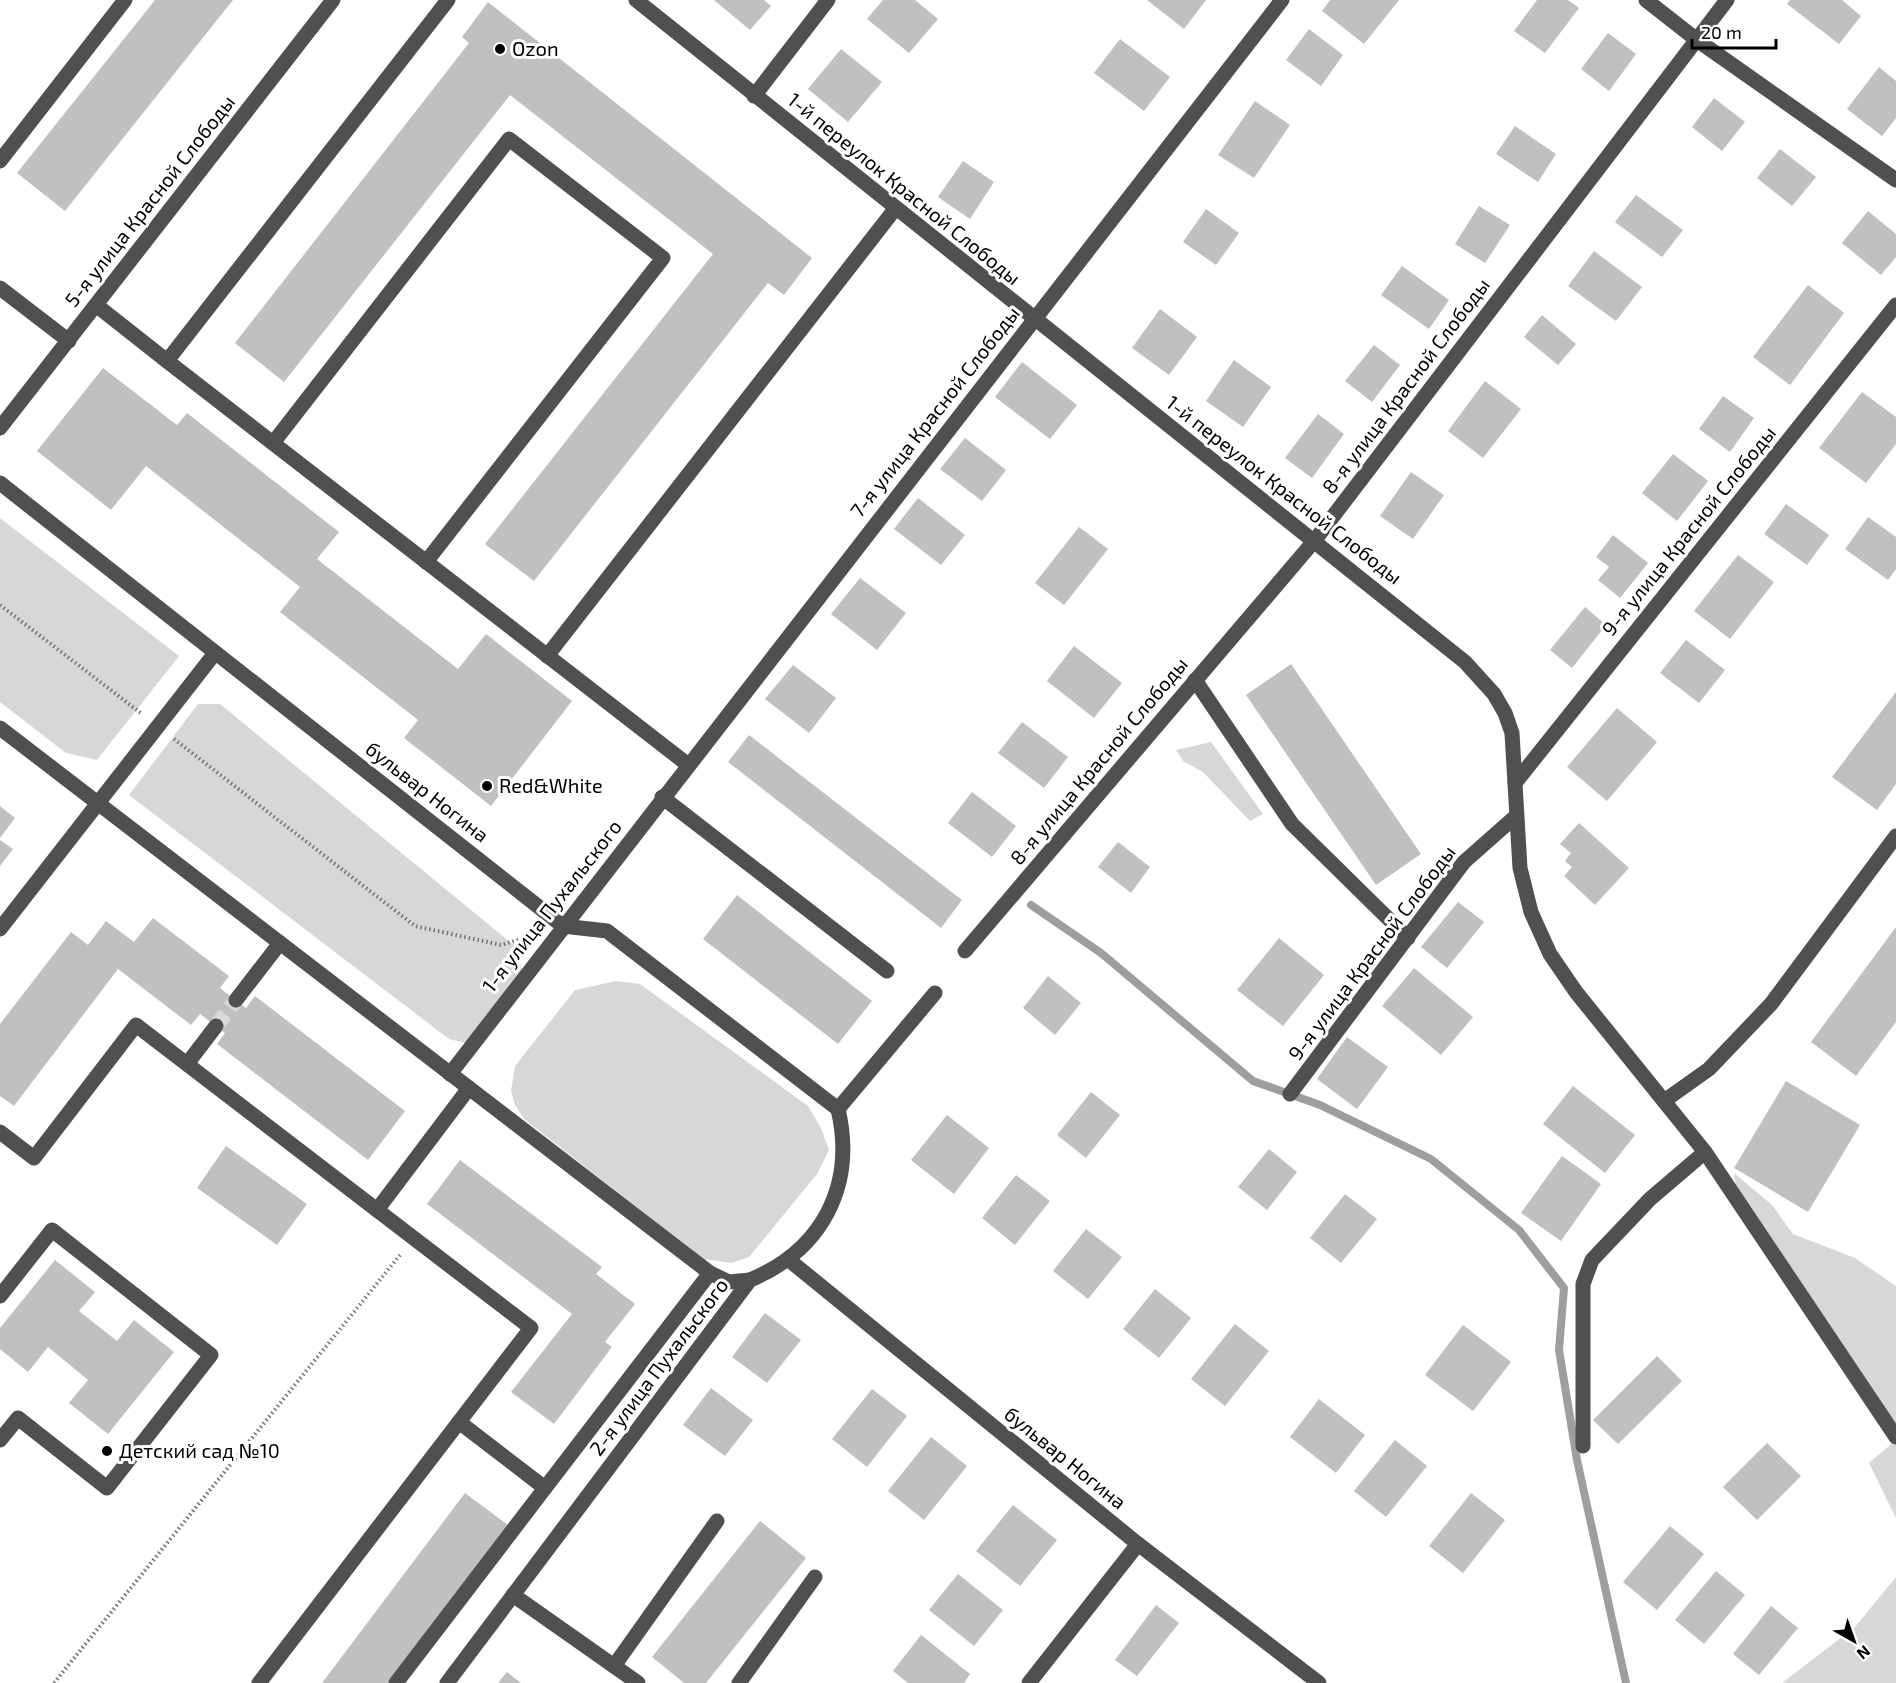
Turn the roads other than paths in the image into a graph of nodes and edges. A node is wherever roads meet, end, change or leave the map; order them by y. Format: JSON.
{"nodes":[{"id":1,"x":125,"y":0,"type":"edge"},
{"id":2,"x":333,"y":0,"type":"edge"},
{"id":3,"x":448,"y":0,"type":"edge"},
{"id":4,"x":636,"y":0,"type":"edge"},
{"id":5,"x":828,"y":0,"type":"edge"},
{"id":6,"x":1282,"y":0,"type":"edge"},
{"id":7,"x":1646,"y":0,"type":"edge"},
{"id":8,"x":1727,"y":0,"type":"edge"},
{"id":9,"x":1697,"y":40,"type":"junction"},
{"id":10,"x":754,"y":96,"type":"junction"},
{"id":11,"x":0,"y":161,"type":"edge"},
{"id":12,"x":1896,"y":180,"type":"edge"},
{"id":13,"x":895,"y":209,"type":"junction"},
{"id":14,"x":0,"y":288,"type":"edge"},
{"id":15,"x":96,"y":305,"type":"junction"},
{"id":16,"x":1896,"y":305,"type":"edge"},
{"id":17,"x":1034,"y":320,"type":"junction"},
{"id":18,"x":69,"y":341,"type":"junction"},
{"id":19,"x":167,"y":361,"type":"junction"},
{"id":20,"x":0,"y":428,"type":"edge"},
{"id":21,"x":273,"y":443,"type":"junction"},
{"id":22,"x":0,"y":483,"type":"edge"},
{"id":23,"x":1315,"y":540,"type":"junction"},
{"id":24,"x":426,"y":562,"type":"junction"},
{"id":25,"x":215,"y":653,"type":"junction"},
{"id":26,"x":547,"y":656,"type":"junction"},
{"id":27,"x":1195,"y":680,"type":"junction"},
{"id":28,"x":0,"y":728,"type":"edge"},
{"id":29,"x":687,"y":764,"type":"junction"},
{"id":30,"x":1515,"y":783,"type":"junction"},
{"id":31,"x":662,"y":797,"type":"junction"},
{"id":32,"x":97,"y":803,"type":"junction"},
{"id":33,"x":1516,"y":816,"type":"junction"},
{"id":34,"x":1896,"y":837,"type":"edge"},
{"id":35,"x":563,"y":926,"type":"junction"},
{"id":36,"x":0,"y":929,"type":"edge"},
{"id":37,"x":1408,"y":938,"type":"junction"},
{"id":38,"x":280,"y":943,"type":"junction"},
{"id":39,"x":965,"y":951,"type":"dead end"},
{"id":40,"x":887,"y":971,"type":"dead end"},
{"id":41,"x":935,"y":993,"type":"dead end"},
{"id":42,"x":236,"y":1000,"type":"tunnel mouth"},
{"id":43,"x":216,"y":1026,"type":"tunnel mouth"},
{"id":44,"x":187,"y":1064,"type":"junction"},
{"id":45,"x":450,"y":1074,"type":"junction"},
{"id":46,"x":469,"y":1088,"type":"junction"},
{"id":47,"x":1290,"y":1094,"type":"dead end"},
{"id":48,"x":1664,"y":1101,"type":"junction"},
{"id":49,"x":838,"y":1109,"type":"junction"},
{"id":50,"x":0,"y":1132,"type":"edge"},
{"id":51,"x":1705,"y":1152,"type":"junction"},
{"id":52,"x":377,"y":1210,"type":"junction"},
{"id":53,"x":789,"y":1260,"type":"junction"},
{"id":54,"x":710,"y":1273,"type":"junction"},
{"id":55,"x":750,"y":1280,"type":"junction"},
{"id":56,"x":0,"y":1296,"type":"edge"},
{"id":57,"x":459,"y":1422,"type":"junction"},
{"id":58,"x":1896,"y":1437,"type":"edge"},
{"id":59,"x":0,"y":1440,"type":"edge"},
{"id":60,"x":1582,"y":1446,"type":"dead end"},
{"id":61,"x":545,"y":1488,"type":"junction"},
{"id":62,"x":717,"y":1521,"type":"dead end"},
{"id":63,"x":1138,"y":1544,"type":"junction"},
{"id":64,"x":814,"y":1577,"type":"dead end"},
{"id":65,"x":513,"y":1595,"type":"junction"},
{"id":66,"x":614,"y":1666,"type":"junction"},
{"id":67,"x":259,"y":1683,"type":"edge"},
{"id":68,"x":396,"y":1683,"type":"edge"},
{"id":69,"x":447,"y":1683,"type":"edge"},
{"id":70,"x":638,"y":1683,"type":"edge"},
{"id":71,"x":739,"y":1683,"type":"edge"},
{"id":72,"x":1029,"y":1683,"type":"edge"},
{"id":73,"x":1319,"y":1683,"type":"edge"}],
"edges":[{"from":1,"to":11,"type":"street"},
{"from":2,"to":15,"type":"street","name":"5-я улица Красной Слободы"},
{"from":3,"to":19,"type":"street"},
{"from":4,"to":10,"type":"street","name":"1-й переулок Красной Слободы"},
{"from":5,"to":10,"type":"street"},
{"from":6,"to":17,"type":"street","name":"7-я улица Красной Слободы"},
{"from":7,"to":9,"type":"street"},
{"from":8,"to":9,"type":"street","name":"8-я улица Красной Слободы"},
{"from":9,"to":12,"type":"street"},
{"from":9,"to":23,"type":"street","name":"8-я улица Красной Слободы"},
{"from":10,"to":13,"type":"street","name":"1-й переулок Красной Слободы"},
{"from":13,"to":17,"type":"street","name":"1-й переулок Красной Слободы"},
{"from":13,"to":26,"type":"street"},
{"from":14,"to":18,"type":"street"},
{"from":15,"to":18,"type":"street","name":"5-я улица Красной Слободы"},
{"from":15,"to":19,"type":"street"},
{"from":16,"to":30,"type":"street","name":"9-я улица Красной Слободы"},
{"from":17,"to":23,"type":"street","name":"1-й переулок Красной Слободы"},
{"from":17,"to":29,"type":"street","name":"7-я улица Красной Слободы"},
{"from":18,"to":20,"type":"street","name":"5-я улица Красной Слободы"},
{"from":19,"to":21,"type":"street"},
{"from":21,"to":24,"type":"street"},
{"from":21,"to":24,"type":"street"},
{"from":22,"to":25,"type":"street","name":"бульвар Ногина"},
{"from":23,"to":27,"type":"street","name":"8-я улица Красной Слободы"},
{"from":23,"to":30,"type":"street","name":"1-й переулок Красной Слободы"},
{"from":24,"to":26,"type":"street"},
{"from":25,"to":32,"type":"street"},
{"from":25,"to":35,"type":"street","name":"бульвар Ногина"},
{"from":26,"to":29,"type":"street"},
{"from":27,"to":37,"type":"street"},
{"from":27,"to":39,"type":"street","name":"8-я улица Красной Слободы"},
{"from":28,"to":32,"type":"street"},
{"from":29,"to":31,"type":"street","name":"1-я улица Пухальского"},
{"from":30,"to":33,"type":"street","name":"1-й переулок Красной Слободы"},
{"from":31,"to":35,"type":"street","name":"1-я улица Пухальского"},
{"from":31,"to":40,"type":"street"},
{"from":32,"to":36,"type":"street"},
{"from":32,"to":38,"type":"street"},
{"from":33,"to":37,"type":"street","name":"9-я улица Красной Слободы"},
{"from":33,"to":48,"type":"street","name":"1-й переулок Красной Слободы"},
{"from":34,"to":48,"type":"street"},
{"from":35,"to":45,"type":"street","name":"1-я улица Пухальского"},
{"from":35,"to":49,"type":"street"},
{"from":37,"to":47,"type":"street","name":"9-я улица Красной Слободы"},
{"from":38,"to":42,"type":"street"},
{"from":38,"to":45,"type":"street"},
{"from":41,"to":49,"type":"street"},
{"from":43,"to":44,"type":"street"},
{"from":44,"to":50,"type":"street"},
{"from":44,"to":52,"type":"street"},
{"from":45,"to":46,"type":"street"},
{"from":46,"to":52,"type":"street"},
{"from":46,"to":54,"type":"street"},
{"from":48,"to":51,"type":"street","name":"1-й переулок Красной Слободы"},
{"from":49,"to":53,"type":"street","name":"2-я улица Пухальского"},
{"from":51,"to":58,"type":"street","name":"1-й переулок Красной Слободы"},
{"from":51,"to":60,"type":"street"},
{"from":52,"to":57,"type":"street"},
{"from":53,"to":55,"type":"street","name":"2-я улица Пухальского"},
{"from":53,"to":63,"type":"street","name":"бульвар Ногина"},
{"from":54,"to":55,"type":"street"},
{"from":54,"to":61,"type":"street"},
{"from":55,"to":65,"type":"street","name":"2-я улица Пухальского"},
{"from":56,"to":59,"type":"street"},
{"from":57,"to":61,"type":"street"},
{"from":57,"to":67,"type":"street"},
{"from":61,"to":68,"type":"street"},
{"from":62,"to":66,"type":"street"},
{"from":63,"to":72,"type":"street"},
{"from":63,"to":73,"type":"street","name":"бульвар Ногина"},
{"from":64,"to":71,"type":"street"},
{"from":65,"to":66,"type":"street"},
{"from":65,"to":69,"type":"street","name":"2-я улица Пухальского"},
{"from":66,"to":70,"type":"street"}]}
